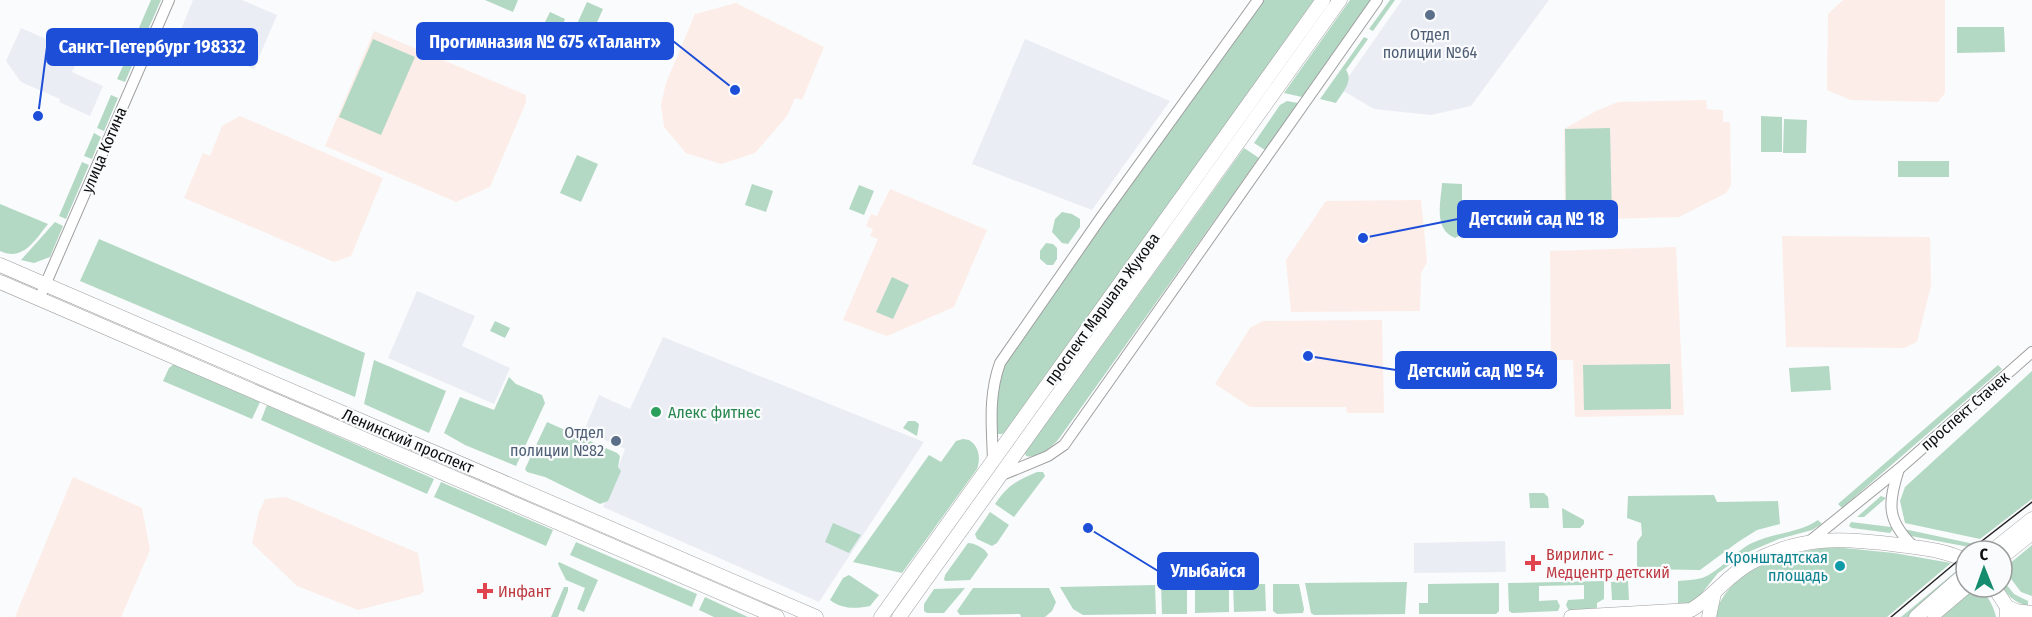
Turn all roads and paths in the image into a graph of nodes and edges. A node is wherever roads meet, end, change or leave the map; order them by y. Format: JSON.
{"nodes":[{"id":1,"x":169,"y":0,"type":"edge"},
{"id":2,"x":1258,"y":0,"type":"edge"},
{"id":3,"x":1323,"y":0,"type":"edge"},
{"id":4,"x":1340,"y":0,"type":"edge"},
{"id":5,"x":1377,"y":0,"type":"edge"},
{"id":6,"x":0,"y":265,"type":"edge"},
{"id":7,"x":0,"y":282,"type":"edge"},
{"id":8,"x":45,"y":285,"type":"junction"},
{"id":9,"x":39,"y":299,"type":"junction"},
{"id":10,"x":2032,"y":352,"type":"edge"},
{"id":11,"x":993,"y":461,"type":"junction"},
{"id":12,"x":1899,"y":469,"type":"junction"},
{"id":13,"x":1002,"y":475,"type":"junction"},
{"id":14,"x":2032,"y":519,"type":"edge"},
{"id":15,"x":2032,"y":533,"type":"edge"},
{"id":16,"x":2007,"y":539,"type":"edge"},
{"id":17,"x":1810,"y":541,"type":"junction"},
{"id":18,"x":1913,"y":546,"type":"junction"},
{"id":19,"x":2014,"y":547,"type":"edge"},
{"id":20,"x":1954,"y":556,"type":"edge"},
{"id":21,"x":1954,"y":584,"type":"edge"},
{"id":22,"x":1714,"y":591,"type":"junction"},
{"id":23,"x":1954,"y":596,"type":"edge"},
{"id":24,"x":2007,"y":612,"type":"edge"},
{"id":25,"x":2032,"y":613,"type":"edge"},
{"id":26,"x":777,"y":617,"type":"edge"},
{"id":27,"x":816,"y":617,"type":"edge"},
{"id":28,"x":881,"y":617,"type":"edge"},
{"id":29,"x":899,"y":617,"type":"edge"},
{"id":30,"x":1571,"y":617,"type":"edge"},
{"id":31,"x":1709,"y":617,"type":"edge"},
{"id":32,"x":1916,"y":617,"type":"edge"},
{"id":33,"x":1930,"y":617,"type":"edge"}],
"edges":[{"from":1,"to":8,"type":"street","name":"улица Котина"},
{"from":2,"to":11,"type":"street"},
{"from":3,"to":11,"type":"main road","name":"проспект Маршала Жукова"},
{"from":4,"to":13,"type":"main road","name":"проспект Маршала Жукова"},
{"from":5,"to":13,"type":"street"},
{"from":6,"to":8,"type":"main road","name":"Ленинский проспект"},
{"from":7,"to":9,"type":"main road","name":"Ленинский проспект"},
{"from":8,"to":9,"type":"street","name":"улица Котина"},
{"from":8,"to":27,"type":"main road","name":"Ленинский проспект"},
{"from":9,"to":26,"type":"main road","name":"Ленинский проспект"},
{"from":10,"to":12,"type":"street","name":"проспект Стачек"},
{"from":11,"to":28,"type":"main road","name":"проспект Маршала Жукова"},
{"from":12,"to":17,"type":"street","name":"проспект Стачек"},
{"from":12,"to":18,"type":"street"},
{"from":13,"to":29,"type":"main road","name":"проспект Маршала Жукова"},
{"from":14,"to":16,"type":"main road"},
{"from":15,"to":19,"type":"main road"},
{"from":17,"to":18,"type":"main road"},
{"from":17,"to":22,"type":"main road"},
{"from":18,"to":20,"type":"main road"},
{"from":21,"to":32,"type":"main road"},
{"from":22,"to":30,"type":"main road"},
{"from":22,"to":31,"type":"main road"},
{"from":23,"to":33,"type":"main road"},
{"from":24,"to":25,"type":"main road"}]}
